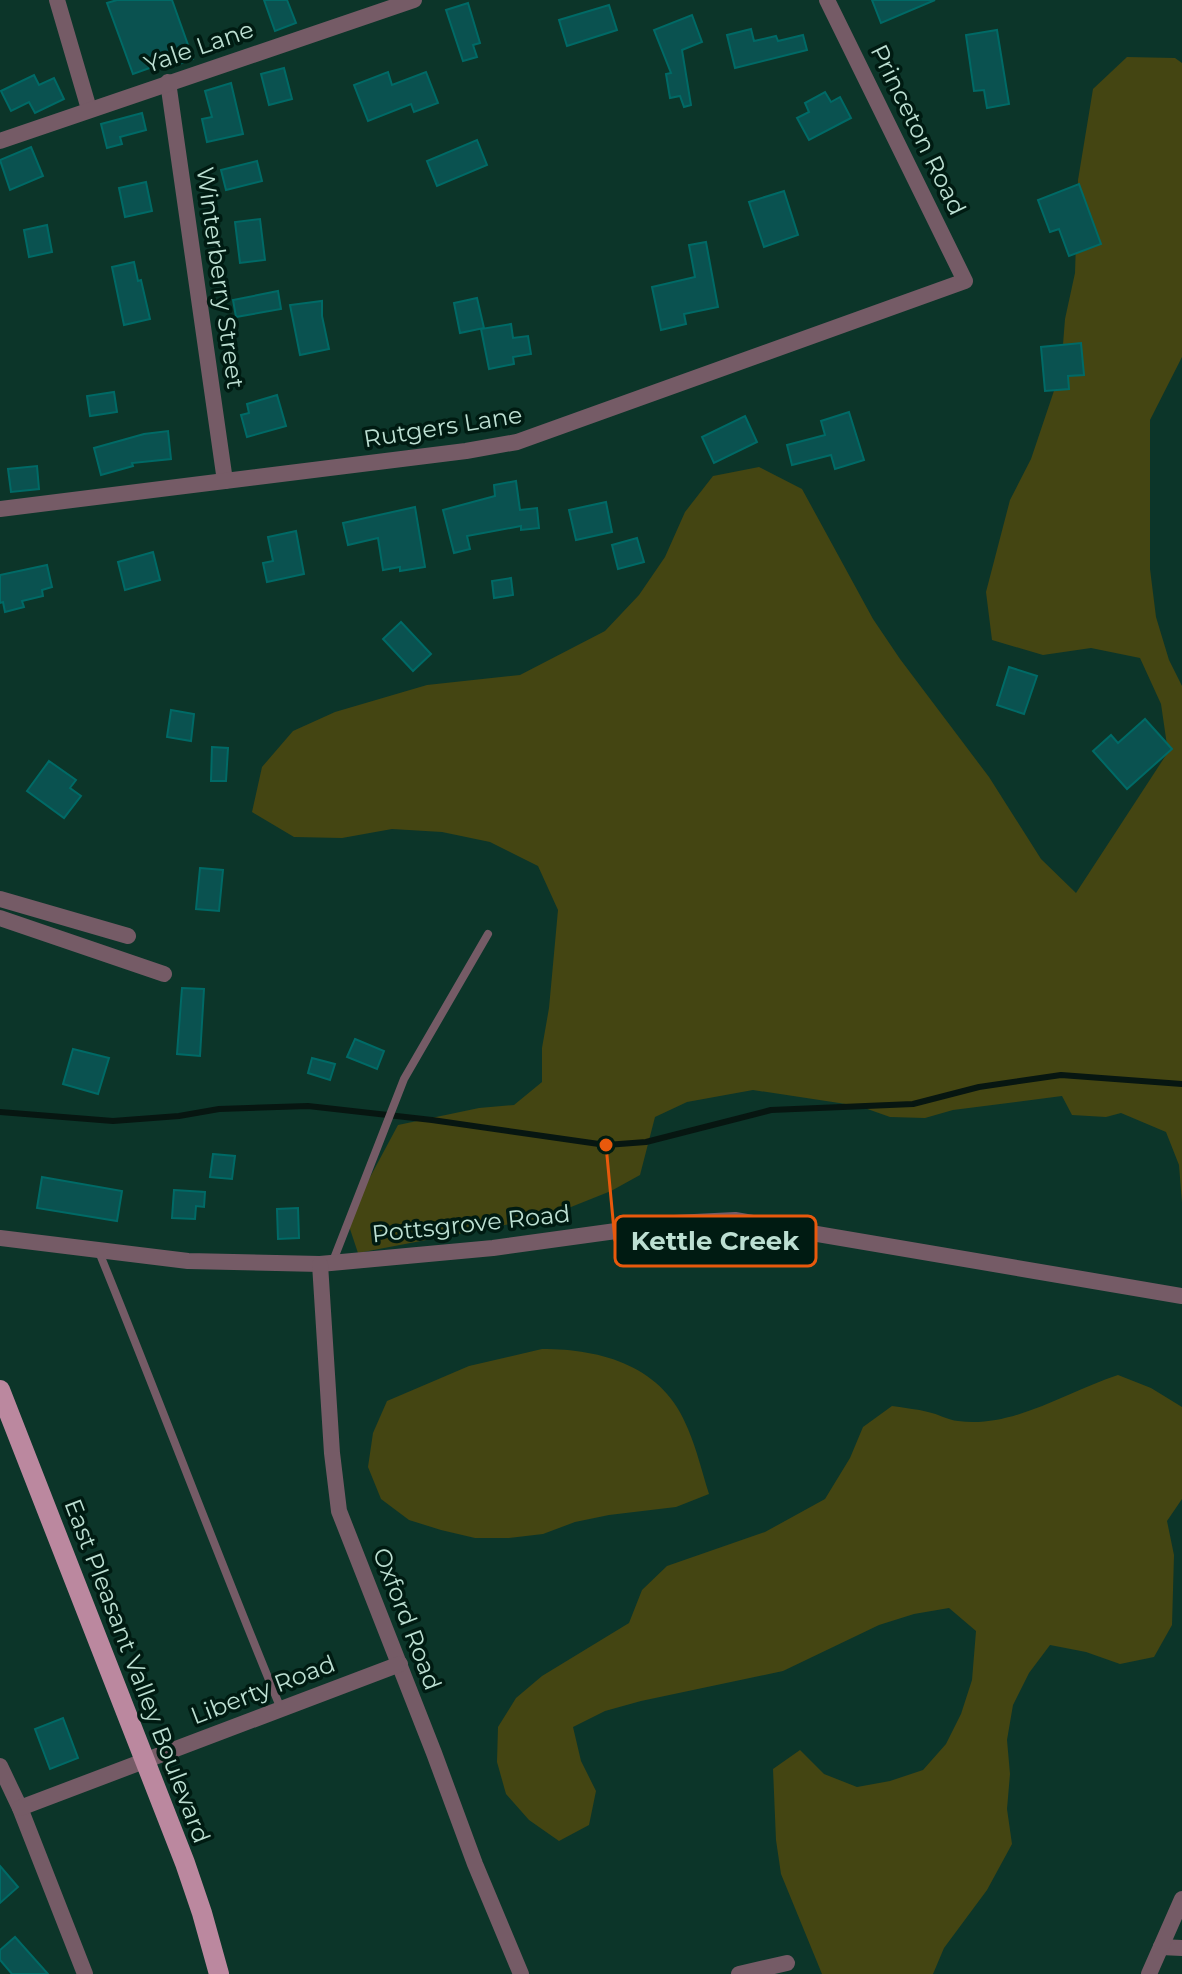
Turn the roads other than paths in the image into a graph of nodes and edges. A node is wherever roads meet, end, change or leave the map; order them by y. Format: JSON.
{"nodes":[{"id":1,"x":57,"y":0,"type":"edge"},
{"id":2,"x":414,"y":0,"type":"edge"},
{"id":3,"x":827,"y":0,"type":"edge"},
{"id":4,"x":168,"y":82,"type":"junction"},
{"id":5,"x":89,"y":109,"type":"junction"},
{"id":6,"x":0,"y":141,"type":"edge"},
{"id":7,"x":965,"y":281,"type":"joint"},
{"id":8,"x":225,"y":481,"type":"junction"},
{"id":9,"x":0,"y":509,"type":"edge"},
{"id":10,"x":0,"y":899,"type":"edge"},
{"id":11,"x":0,"y":918,"type":"edge"},
{"id":12,"x":488,"y":934,"type":"dead end"},
{"id":13,"x":128,"y":936,"type":"dead end"},
{"id":14,"x":164,"y":974,"type":"dead end"},
{"id":15,"x":0,"y":1238,"type":"edge"},
{"id":16,"x":99,"y":1252,"type":"junction"},
{"id":17,"x":326,"y":1264,"type":"junction"},
{"id":18,"x":1182,"y":1296,"type":"edge"},
{"id":19,"x":1,"y":1395,"type":"edge"},
{"id":20,"x":400,"y":1664,"type":"junction"},
{"id":21,"x":281,"y":1710,"type":"junction"},
{"id":22,"x":144,"y":1761,"type":"junction"},
{"id":23,"x":0,"y":1766,"type":"edge"},
{"id":24,"x":20,"y":1808,"type":"junction"},
{"id":25,"x":1182,"y":1899,"type":"edge"},
{"id":26,"x":1161,"y":1947,"type":"junction"},
{"id":27,"x":1182,"y":1948,"type":"edge"},
{"id":28,"x":787,"y":1963,"type":"dead end"},
{"id":29,"x":85,"y":1974,"type":"edge"},
{"id":30,"x":219,"y":1974,"type":"edge"},
{"id":31,"x":521,"y":1974,"type":"edge"},
{"id":32,"x":739,"y":1974,"type":"edge"},
{"id":33,"x":1149,"y":1974,"type":"edge"}],
"edges":[{"from":1,"to":5,"type":"street"},
{"from":2,"to":4,"type":"street","name":"Yale Lane"},
{"from":3,"to":7,"type":"street","name":"Princeton Road"},
{"from":4,"to":5,"type":"street","name":"Yale Lane"},
{"from":4,"to":8,"type":"street","name":"Winterberry Street"},
{"from":5,"to":6,"type":"street","name":"Yale Lane"},
{"from":7,"to":8,"type":"street","name":"Rutgers Lane"},
{"from":8,"to":9,"type":"street","name":"Rutgers Lane"},
{"from":10,"to":13,"type":"street"},
{"from":11,"to":14,"type":"street"},
{"from":12,"to":17,"type":"lane","name":"Oxford Road"},
{"from":15,"to":16,"type":"street","name":"Pottsgrove Road"},
{"from":16,"to":17,"type":"street","name":"Pottsgrove Road"},
{"from":16,"to":21,"type":"lane"},
{"from":17,"to":18,"type":"street","name":"Pottsgrove Road"},
{"from":17,"to":20,"type":"street","name":"Oxford Road"},
{"from":19,"to":22,"type":"main road","name":"East Pleasant Valley Boulevard"},
{"from":20,"to":21,"type":"street","name":"Liberty Road"},
{"from":20,"to":31,"type":"street","name":"Oxford Road"},
{"from":21,"to":22,"type":"street","name":"Liberty Road"},
{"from":22,"to":24,"type":"street","name":"Liberty Road"},
{"from":22,"to":30,"type":"main road","name":"East Pleasant Valley Boulevard"},
{"from":23,"to":24,"type":"street"},
{"from":24,"to":29,"type":"street"},
{"from":25,"to":26,"type":"street"},
{"from":26,"to":27,"type":"street"},
{"from":26,"to":33,"type":"street"},
{"from":28,"to":32,"type":"street"}]}
